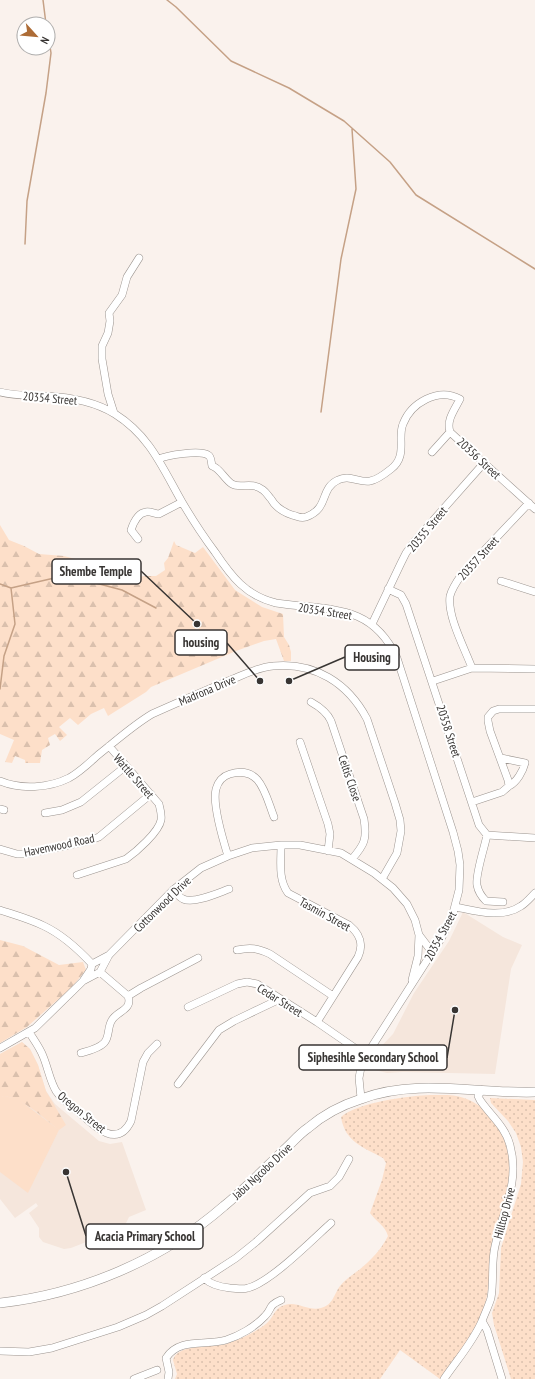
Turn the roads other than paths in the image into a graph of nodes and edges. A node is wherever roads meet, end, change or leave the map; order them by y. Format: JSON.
{"nodes":[{"id":1,"x":139,"y":258,"type":"dead end"},
{"id":2,"x":0,"y":392,"type":"edge"},
{"id":3,"x":114,"y":413,"type":"junction"},
{"id":4,"x":450,"y":432,"type":"junction"},
{"id":5,"x":432,"y":452,"type":"dead end"},
{"id":6,"x":159,"y":459,"type":"junction"},
{"id":7,"x":484,"y":464,"type":"junction"},
{"id":8,"x":182,"y":502,"type":"junction"},
{"id":9,"x":529,"y":503,"type":"junction"},
{"id":10,"x":535,"y":508,"type":"edge"},
{"id":11,"x":138,"y":539,"type":"dead end"},
{"id":12,"x":502,"y":581,"type":"dead end"},
{"id":13,"x":388,"y":589,"type":"junction"},
{"id":14,"x":535,"y":592,"type":"edge"},
{"id":15,"x":372,"y":624,"type":"junction"},
{"id":16,"x":472,"y":668,"type":"junction"},
{"id":17,"x":535,"y":669,"type":"edge"},
{"id":18,"x":433,"y":681,"type":"junction"},
{"id":19,"x":311,"y":702,"type":"dead end"},
{"id":20,"x":535,"y":709,"type":"edge"},
{"id":21,"x":300,"y":742,"type":"dead end"},
{"id":22,"x":109,"y":746,"type":"junction"},
{"id":23,"x":501,"y":758,"type":"junction"},
{"id":24,"x":126,"y":766,"type":"junction"},
{"id":25,"x":0,"y":782,"type":"edge"},
{"id":26,"x":509,"y":786,"type":"junction"},
{"id":27,"x":150,"y":794,"type":"junction"},
{"id":28,"x":472,"y":802,"type":"junction"},
{"id":29,"x":45,"y":813,"type":"dead end"},
{"id":30,"x":274,"y":817,"type":"dead end"},
{"id":31,"x":487,"y":835,"type":"junction"},
{"id":32,"x":535,"y":838,"type":"edge"},
{"id":33,"x":281,"y":845,"type":"junction"},
{"id":34,"x":0,"y":850,"type":"edge"},
{"id":35,"x":328,"y":851,"type":"junction"},
{"id":36,"x":228,"y":856,"type":"junction"},
{"id":37,"x":352,"y":859,"type":"junction"},
{"id":38,"x":77,"y":876,"type":"dead end"},
{"id":39,"x":382,"y":879,"type":"junction"},
{"id":40,"x":229,"y":889,"type":"dead end"},
{"id":41,"x":173,"y":890,"type":"junction"},
{"id":42,"x":535,"y":893,"type":"edge"},
{"id":43,"x":503,"y":902,"type":"dead end"},
{"id":44,"x":456,"y":907,"type":"junction"},
{"id":45,"x":0,"y":910,"type":"edge"},
{"id":46,"x":419,"y":935,"type":"junction"},
{"id":47,"x":237,"y":950,"type":"dead end"},
{"id":48,"x":432,"y":952,"type":"junction"},
{"id":49,"x":198,"y":958,"type":"dead end"},
{"id":50,"x":96,"y":968,"type":"junction"},
{"id":51,"x":409,"y":990,"type":"junction"},
{"id":52,"x":128,"y":996,"type":"junction"},
{"id":53,"x":333,"y":996,"type":"junction"},
{"id":54,"x":280,"y":999,"type":"junction"},
{"id":55,"x":188,"y":1007,"type":"dead end"},
{"id":56,"x":317,"y":1022,"type":"junction"},
{"id":57,"x":29,"y":1032,"type":"junction"},
{"id":58,"x":157,"y":1044,"type":"dead end"},
{"id":59,"x":0,"y":1048,"type":"edge"},
{"id":60,"x":81,"y":1053,"type":"dead end"},
{"id":61,"x":365,"y":1055,"type":"junction"},
{"id":62,"x":178,"y":1084,"type":"dead end"},
{"id":63,"x":482,"y":1090,"type":"junction"},
{"id":64,"x":535,"y":1092,"type":"edge"},
{"id":65,"x":361,"y":1098,"type":"junction"},
{"id":66,"x":349,"y":1159,"type":"dead end"},
{"id":67,"x":331,"y":1223,"type":"dead end"},
{"id":68,"x":204,"y":1278,"type":"junction"},
{"id":69,"x":281,"y":1300,"type":"dead end"},
{"id":70,"x":0,"y":1303,"type":"edge"},
{"id":71,"x":482,"y":1321,"type":"junction"},
{"id":72,"x":0,"y":1352,"type":"edge"},
{"id":73,"x":157,"y":1370,"type":"dead end"},
{"id":74,"x":134,"y":1379,"type":"edge"},
{"id":75,"x":168,"y":1379,"type":"edge"},
{"id":76,"x":444,"y":1379,"type":"edge"},
{"id":77,"x":502,"y":1379,"type":"edge"}],
"edges":[{"from":1,"to":3,"type":"street"},
{"from":2,"to":3,"type":"street","name":"20354 Street"},
{"from":3,"to":6,"type":"street","name":"20354 Street"},
{"from":4,"to":5,"type":"street"},
{"from":4,"to":6,"type":"street","name":"20356 Street"},
{"from":4,"to":7,"type":"street","name":"20356 Street"},
{"from":6,"to":8,"type":"street","name":"20354 Street"},
{"from":7,"to":9,"type":"street","name":"20356 Street"},
{"from":7,"to":13,"type":"street","name":"20355 Street"},
{"from":8,"to":11,"type":"street"},
{"from":8,"to":15,"type":"street","name":"20354 Street"},
{"from":9,"to":10,"type":"street","name":"20356 Street"},
{"from":9,"to":16,"type":"street","name":"20357 Street"},
{"from":12,"to":14,"type":"street"},
{"from":13,"to":15,"type":"street","name":"20355 Street"},
{"from":13,"to":18,"type":"street","name":"20358 Street"},
{"from":15,"to":44,"type":"street","name":"20354 Street"},
{"from":16,"to":17,"type":"street"},
{"from":16,"to":18,"type":"street"},
{"from":18,"to":28,"type":"street","name":"20358 Street"},
{"from":19,"to":37,"type":"street","name":"Celtis Close"},
{"from":20,"to":23,"type":"street"},
{"from":21,"to":35,"type":"street"},
{"from":22,"to":24,"type":"street","name":"Wattle Street"},
{"from":22,"to":25,"type":"street","name":"Madrona Drive"},
{"from":22,"to":39,"type":"street","name":"Madrona Drive"},
{"from":23,"to":26,"type":"street"},
{"from":23,"to":26,"type":"street"},
{"from":24,"to":27,"type":"street","name":"Wattle Street"},
{"from":24,"to":29,"type":"street"},
{"from":26,"to":28,"type":"street"},
{"from":27,"to":34,"type":"street","name":"Havenwood Road"},
{"from":27,"to":38,"type":"street","name":"Wattle Street"},
{"from":28,"to":31,"type":"street","name":"20358 Street"},
{"from":30,"to":36,"type":"street"},
{"from":31,"to":32,"type":"street"},
{"from":31,"to":43,"type":"street"},
{"from":33,"to":35,"type":"street","name":"Cottonwood Drive"},
{"from":33,"to":36,"type":"street","name":"Cottonwood Drive"},
{"from":33,"to":53,"type":"street","name":"Tasmin Street"},
{"from":35,"to":37,"type":"street","name":"Cottonwood Drive"},
{"from":36,"to":41,"type":"street","name":"Cottonwood Drive"},
{"from":37,"to":39,"type":"street","name":"Cottonwood Drive"},
{"from":39,"to":46,"type":"street","name":"Cottonwood Drive"},
{"from":40,"to":41,"type":"street"},
{"from":41,"to":50,"type":"street","name":"Cottonwood Drive"},
{"from":42,"to":44,"type":"street"},
{"from":44,"to":48,"type":"street","name":"20354 Street"},
{"from":45,"to":50,"type":"street"},
{"from":46,"to":48,"type":"street","name":"Cottonwood Drive"},
{"from":46,"to":51,"type":"street"},
{"from":47,"to":53,"type":"street"},
{"from":48,"to":51,"type":"street","name":"20354 Street"},
{"from":49,"to":52,"type":"street"},
{"from":50,"to":52,"type":"street"},
{"from":50,"to":57,"type":"street","name":"Cottonwood Drive"},
{"from":51,"to":61,"type":"street"},
{"from":52,"to":60,"type":"street"},
{"from":53,"to":56,"type":"street","name":"Tasmin Street"},
{"from":54,"to":55,"type":"street","name":"Cedar Street"},
{"from":54,"to":56,"type":"street","name":"Cedar Street"},
{"from":54,"to":62,"type":"street"},
{"from":56,"to":61,"type":"street","name":"Cedar Street"},
{"from":57,"to":58,"type":"street","name":"Oregon Street"},
{"from":57,"to":59,"type":"street","name":"Cottonwood Drive"},
{"from":61,"to":65,"type":"street"},
{"from":63,"to":64,"type":"main road","name":"Jabu Ngcobo Drive"},
{"from":63,"to":65,"type":"main road","name":"Jabu Ngcobo Drive"},
{"from":63,"to":71,"type":"street","name":"Hilltop Drive"},
{"from":65,"to":70,"type":"main road","name":"Jabu Ngcobo Drive"},
{"from":66,"to":68,"type":"street"},
{"from":67,"to":68,"type":"street"},
{"from":68,"to":72,"type":"street"},
{"from":69,"to":75,"type":"street"},
{"from":71,"to":76,"type":"street","name":"Hilltop Drive"},
{"from":71,"to":77,"type":"street"},
{"from":73,"to":74,"type":"street"}]}
